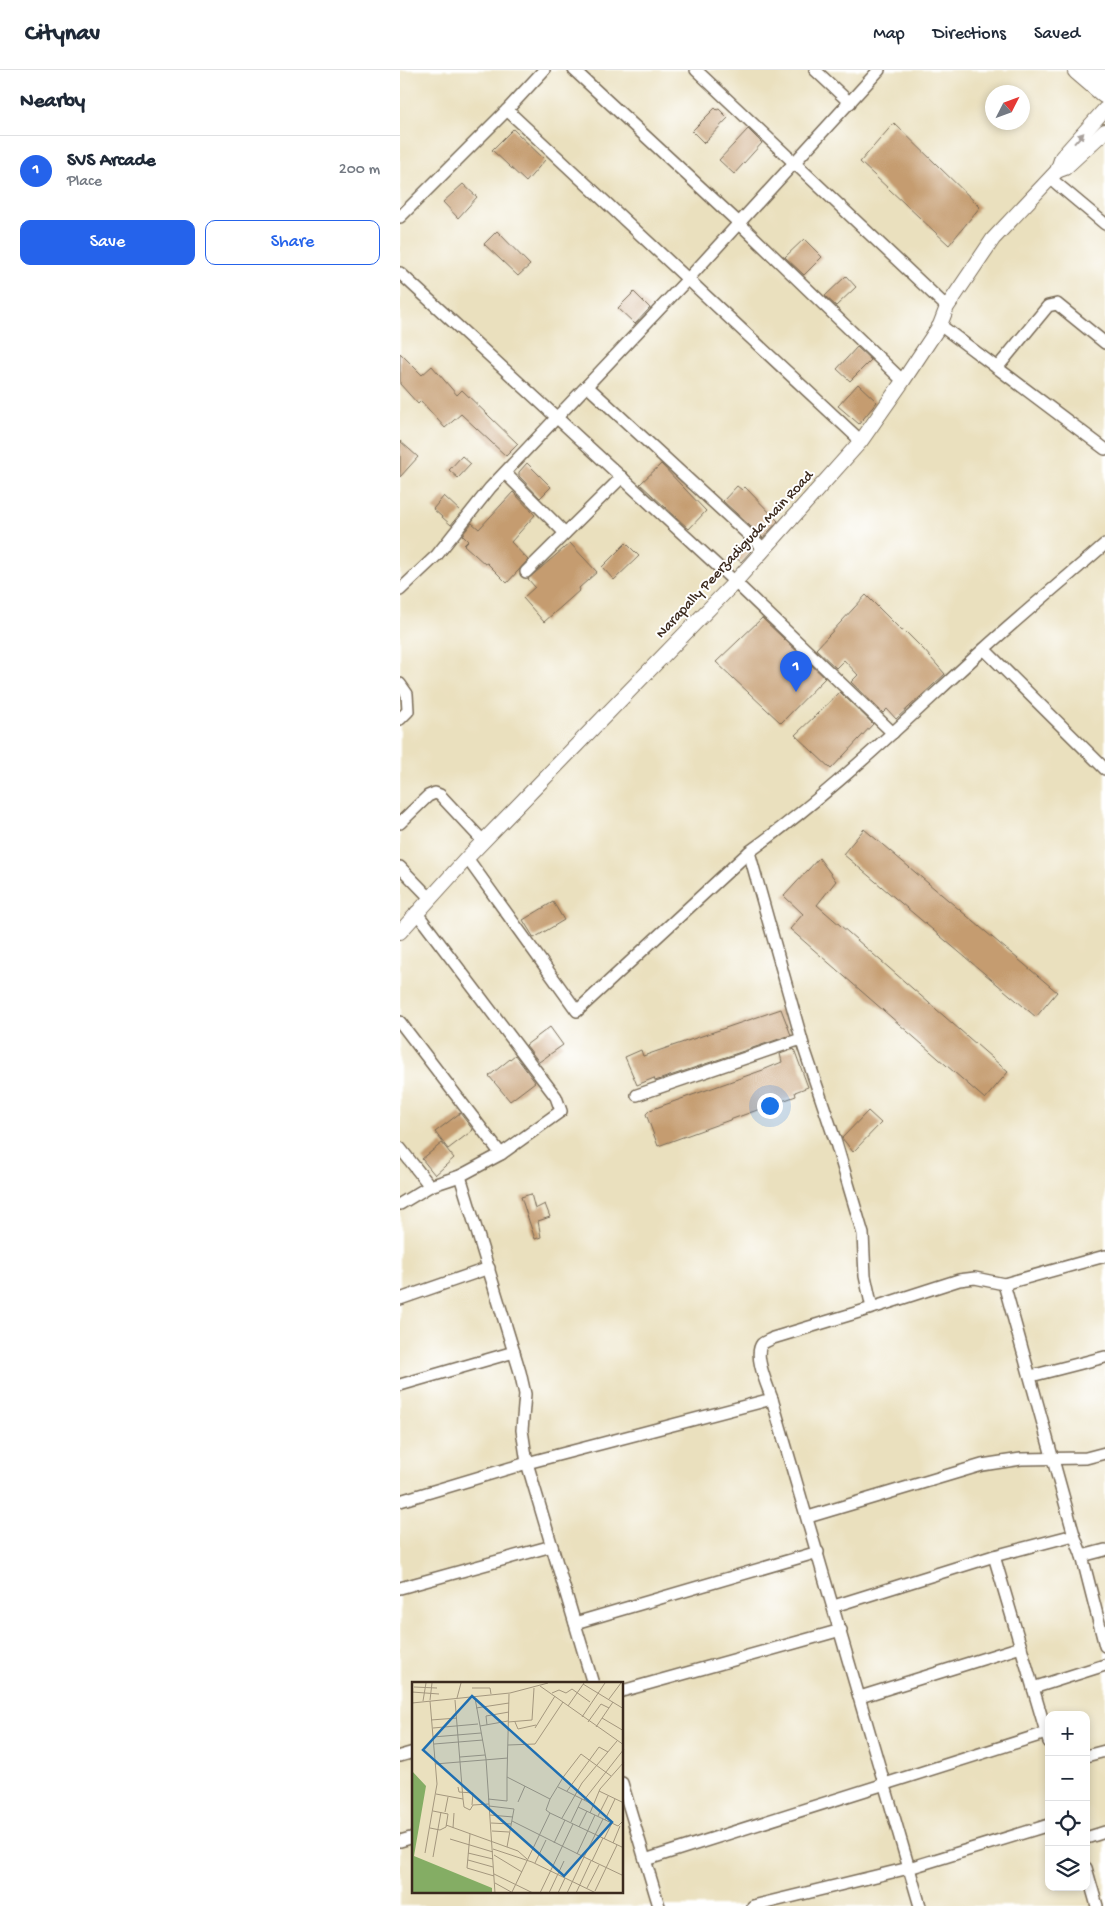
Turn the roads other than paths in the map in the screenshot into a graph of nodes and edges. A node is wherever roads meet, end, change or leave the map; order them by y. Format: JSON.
{"nodes":[{"id":1,"x":544,"y":70,"type":"edge"},
{"id":2,"x":574,"y":70,"type":"edge"},
{"id":3,"x":696,"y":70,"type":"edge"},
{"id":4,"x":815,"y":70,"type":"edge"},
{"id":5,"x":879,"y":70,"type":"edge"},
{"id":6,"x":1077,"y":70,"type":"edge"},
{"id":7,"x":1105,"y":94,"type":"edge"},
{"id":8,"x":850,"y":103,"type":"junction"},
{"id":9,"x":1105,"y":109,"type":"edge"},
{"id":10,"x":507,"y":110,"type":"junction"},
{"id":11,"x":1105,"y":131,"type":"edge"},
{"id":12,"x":795,"y":162,"type":"junction"},
{"id":13,"x":1054,"y":175,"type":"junction"},
{"id":14,"x":400,"y":217,"type":"edge"},
{"id":15,"x":740,"y":223,"type":"junction"},
{"id":16,"x":1105,"y":224,"type":"edge"},
{"id":17,"x":400,"y":272,"type":"edge"},
{"id":18,"x":687,"y":280,"type":"junction"},
{"id":19,"x":948,"y":307,"type":"junction"},
{"id":20,"x":940,"y":325,"type":"junction"},
{"id":21,"x":1105,"y":343,"type":"edge"},
{"id":22,"x":997,"y":368,"type":"junction"},
{"id":23,"x":903,"y":381,"type":"junction"},
{"id":24,"x":587,"y":386,"type":"junction"},
{"id":25,"x":556,"y":418,"type":"junction"},
{"id":26,"x":861,"y":441,"type":"junction"},
{"id":27,"x":1105,"y":449,"type":"edge"},
{"id":28,"x":505,"y":473,"type":"junction"},
{"id":29,"x":622,"y":477,"type":"junction"},
{"id":30,"x":565,"y":533,"type":"junction"},
{"id":31,"x":1105,"y":544,"type":"edge"},
{"id":32,"x":764,"y":549,"type":"junction"},
{"id":33,"x":526,"y":572,"type":"dead end"},
{"id":34,"x":735,"y":582,"type":"junction"},
{"id":35,"x":400,"y":590,"type":"edge"},
{"id":36,"x":984,"y":649,"type":"junction"},
{"id":37,"x":400,"y":684,"type":"edge"},
{"id":38,"x":400,"y":719,"type":"edge"},
{"id":39,"x":894,"y":733,"type":"junction"},
{"id":40,"x":1105,"y":769,"type":"edge"},
{"id":41,"x":400,"y":823,"type":"edge"},
{"id":42,"x":483,"y":841,"type":"junction"},
{"id":43,"x":749,"y":852,"type":"junction"},
{"id":44,"x":467,"y":858,"type":"junction"},
{"id":45,"x":400,"y":867,"type":"edge"},
{"id":46,"x":430,"y":898,"type":"junction"},
{"id":47,"x":416,"y":912,"type":"junction"},
{"id":48,"x":400,"y":932,"type":"edge"},
{"id":49,"x":400,"y":1022,"type":"edge"},
{"id":50,"x":801,"y":1039,"type":"junction"},
{"id":51,"x":637,"y":1095,"type":"dead end"},
{"id":52,"x":400,"y":1148,"type":"edge"},
{"id":53,"x":501,"y":1154,"type":"junction"},
{"id":54,"x":460,"y":1176,"type":"junction"},
{"id":55,"x":430,"y":1186,"type":"junction"},
{"id":56,"x":400,"y":1204,"type":"edge"},
{"id":57,"x":1105,"y":1256,"type":"edge"},
{"id":58,"x":489,"y":1268,"type":"junction"},
{"id":59,"x":1004,"y":1284,"type":"junction"},
{"id":60,"x":400,"y":1299,"type":"edge"},
{"id":61,"x":872,"y":1308,"type":"junction"},
{"id":62,"x":514,"y":1352,"type":"junction"},
{"id":63,"x":1105,"y":1357,"type":"edge"},
{"id":64,"x":1031,"y":1376,"type":"junction"},
{"id":65,"x":400,"y":1385,"type":"edge"},
{"id":66,"x":772,"y":1399,"type":"junction"},
{"id":67,"x":1105,"y":1453,"type":"edge"},
{"id":68,"x":1054,"y":1458,"type":"junction"},
{"id":69,"x":527,"y":1463,"type":"junction"},
{"id":70,"x":400,"y":1500,"type":"edge"},
{"id":71,"x":808,"y":1517,"type":"junction"},
{"id":72,"x":1074,"y":1535,"type":"junction"},
{"id":73,"x":552,"y":1546,"type":"junction"},
{"id":74,"x":1105,"y":1550,"type":"edge"},
{"id":75,"x":818,"y":1552,"type":"junction"},
{"id":76,"x":994,"y":1556,"type":"junction"},
{"id":77,"x":1082,"y":1556,"type":"junction"},
{"id":78,"x":400,"y":1588,"type":"edge"},
{"id":79,"x":834,"y":1606,"type":"junction"},
{"id":80,"x":575,"y":1624,"type":"junction"},
{"id":81,"x":841,"y":1630,"type":"junction"},
{"id":82,"x":1105,"y":1646,"type":"edge"},
{"id":83,"x":1021,"y":1647,"type":"junction"},
{"id":84,"x":1105,"y":1665,"type":"edge"},
{"id":85,"x":592,"y":1682,"type":"edge"},
{"id":86,"x":1033,"y":1688,"type":"junction"},
{"id":87,"x":624,"y":1690,"type":"edge"},
{"id":88,"x":860,"y":1696,"type":"junction"},
{"id":89,"x":1045,"y":1730,"type":"edge"},
{"id":90,"x":1045,"y":1738,"type":"edge"},
{"id":91,"x":1105,"y":1751,"type":"edge"},
{"id":92,"x":1090,"y":1755,"type":"edge"},
{"id":93,"x":885,"y":1784,"type":"junction"},
{"id":94,"x":624,"y":1789,"type":"edge"},
{"id":95,"x":1045,"y":1826,"type":"edge"},
{"id":96,"x":1105,"y":1832,"type":"edge"},
{"id":97,"x":1090,"y":1837,"type":"edge"},
{"id":98,"x":412,"y":1838,"type":"edge"},
{"id":99,"x":400,"y":1842,"type":"edge"},
{"id":100,"x":646,"y":1860,"type":"junction"},
{"id":101,"x":909,"y":1868,"type":"junction"},
{"id":102,"x":1090,"y":1881,"type":"edge"},
{"id":103,"x":659,"y":1906,"type":"edge"},
{"id":104,"x":753,"y":1906,"type":"edge"},
{"id":105,"x":920,"y":1906,"type":"edge"},
{"id":106,"x":1098,"y":1906,"type":"edge"}],
"edges":[{"from":1,"to":10,"type":"street"},
{"from":2,"to":15,"type":"street"},
{"from":3,"to":12,"type":"street"},
{"from":4,"to":8,"type":"street"},
{"from":5,"to":8,"type":"street"},
{"from":6,"to":7,"type":"highway"},
{"from":8,"to":12,"type":"street"},
{"from":13,"to":9,"type":"street","name":"Narapally Peerzadiguda Main Road","one_way":true},
{"from":10,"to":14,"type":"street"},
{"from":10,"to":18,"type":"street"},
{"from":11,"to":13,"type":"street","name":"Narapally Peerzadiguda Main Road"},
{"from":12,"to":15,"type":"street"},
{"from":12,"to":19,"type":"street"},
{"from":13,"to":16,"type":"street"},
{"from":13,"to":19,"type":"street","name":"Narapally Peerzadiguda Main Road"},
{"from":15,"to":18,"type":"street"},
{"from":15,"to":23,"type":"street"},
{"from":17,"to":25,"type":"street"},
{"from":18,"to":24,"type":"street"},
{"from":18,"to":26,"type":"street"},
{"from":19,"to":20,"type":"street","name":"Narapally Peerzadiguda Main Road"},
{"from":20,"to":22,"type":"street"},
{"from":20,"to":23,"type":"street","name":"Narapally Peerzadiguda Main Road"},
{"from":21,"to":22,"type":"street"},
{"from":22,"to":27,"type":"street"},
{"from":23,"to":26,"type":"street","name":"Narapally Peerzadiguda Main Road"},
{"from":24,"to":25,"type":"street"},
{"from":24,"to":32,"type":"street"},
{"from":25,"to":28,"type":"street"},
{"from":25,"to":29,"type":"street"},
{"from":26,"to":32,"type":"street","name":"Narapally Peerzadiguda Main Road"},
{"from":28,"to":30,"type":"street"},
{"from":28,"to":35,"type":"street"},
{"from":29,"to":30,"type":"street"},
{"from":29,"to":34,"type":"street"},
{"from":30,"to":33,"type":"street"},
{"from":31,"to":36,"type":"street"},
{"from":32,"to":34,"type":"street","name":"Narapally Peerzadiguda Main Road"},
{"from":34,"to":39,"type":"street"},
{"from":34,"to":42,"type":"street","name":"Narapally Peerzadiguda Main Road"},
{"from":36,"to":39,"type":"street"},
{"from":36,"to":40,"type":"street"},
{"from":37,"to":38,"type":"street"},
{"from":39,"to":43,"type":"street"},
{"from":41,"to":42,"type":"street"},
{"from":42,"to":44,"type":"street","name":"Narapally Peerzadiguda Main Road"},
{"from":43,"to":44,"type":"street"},
{"from":43,"to":50,"type":"street"},
{"from":44,"to":46,"type":"street","name":"Narapally Peerzadiguda Main Road"},
{"from":45,"to":46,"type":"street"},
{"from":46,"to":47,"type":"street","name":"Narapally Peerzadiguda Main Road"},
{"from":47,"to":48,"type":"street","name":"Narapally Peerzadiguda Main Road"},
{"from":47,"to":53,"type":"street"},
{"from":49,"to":53,"type":"street"},
{"from":50,"to":51,"type":"street"},
{"from":50,"to":61,"type":"street"},
{"from":52,"to":55,"type":"street"},
{"from":53,"to":54,"type":"street"},
{"from":54,"to":55,"type":"street"},
{"from":54,"to":58,"type":"street"},
{"from":55,"to":56,"type":"street"},
{"from":57,"to":59,"type":"street"},
{"from":58,"to":60,"type":"street"},
{"from":58,"to":62,"type":"street"},
{"from":59,"to":61,"type":"street"},
{"from":59,"to":64,"type":"street"},
{"from":61,"to":66,"type":"street"},
{"from":62,"to":65,"type":"street"},
{"from":62,"to":69,"type":"street"},
{"from":63,"to":64,"type":"street"},
{"from":64,"to":68,"type":"street"},
{"from":66,"to":69,"type":"street"},
{"from":66,"to":71,"type":"street"},
{"from":67,"to":68,"type":"street"},
{"from":68,"to":71,"type":"street"},
{"from":68,"to":72,"type":"street"},
{"from":69,"to":70,"type":"street"},
{"from":69,"to":73,"type":"street"},
{"from":71,"to":75,"type":"street"},
{"from":72,"to":76,"type":"street"},
{"from":72,"to":77,"type":"street"},
{"from":73,"to":78,"type":"street"},
{"from":73,"to":80,"type":"street"},
{"from":74,"to":77,"type":"street"},
{"from":75,"to":79,"type":"street"},
{"from":75,"to":80,"type":"street"},
{"from":76,"to":79,"type":"street"},
{"from":76,"to":83,"type":"street"},
{"from":77,"to":82,"type":"street"},
{"from":79,"to":81,"type":"street"},
{"from":80,"to":85,"type":"street"},
{"from":81,"to":87,"type":"street"},
{"from":81,"to":88,"type":"street"},
{"from":83,"to":86,"type":"street"},
{"from":83,"to":88,"type":"street"},
{"from":84,"to":86,"type":"street"},
{"from":86,"to":89,"type":"street"},
{"from":88,"to":93,"type":"street"},
{"from":90,"to":93,"type":"street"},
{"from":91,"to":92,"type":"street"},
{"from":93,"to":100,"type":"street"},
{"from":93,"to":101,"type":"street"},
{"from":94,"to":100,"type":"street"},
{"from":95,"to":101,"type":"street"},
{"from":96,"to":97,"type":"street"},
{"from":98,"to":99,"type":"street"},
{"from":100,"to":103,"type":"street"},
{"from":101,"to":104,"type":"street"},
{"from":101,"to":105,"type":"street"},
{"from":102,"to":106,"type":"street"}]}
